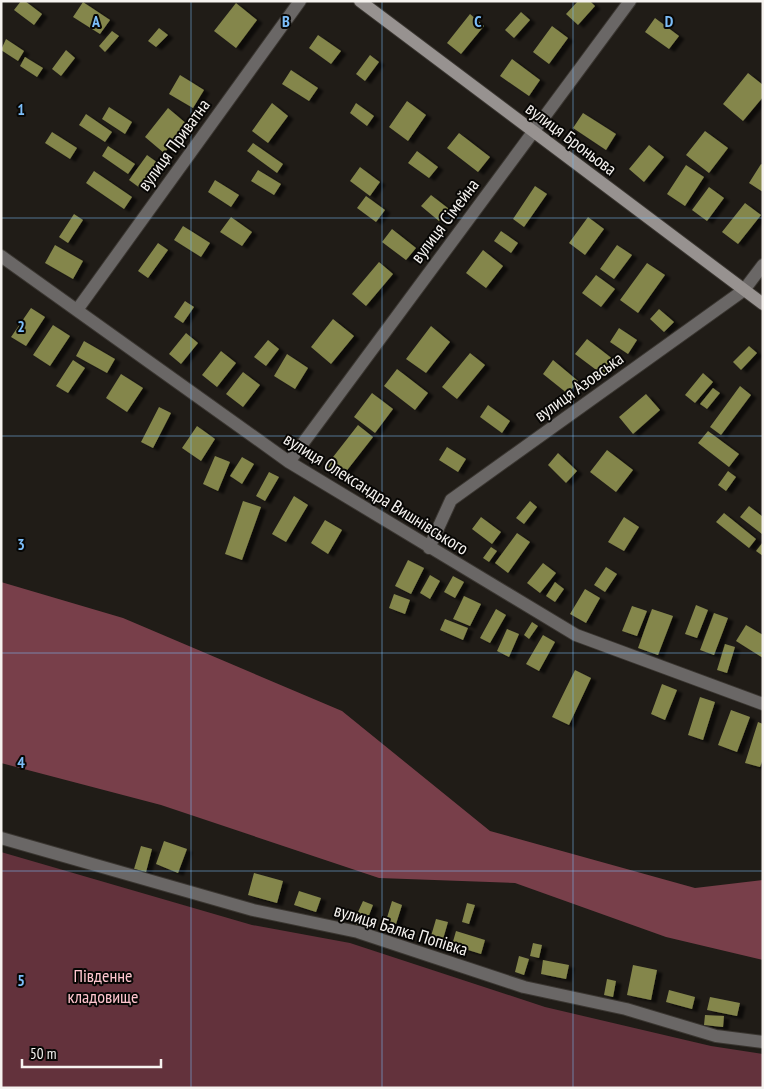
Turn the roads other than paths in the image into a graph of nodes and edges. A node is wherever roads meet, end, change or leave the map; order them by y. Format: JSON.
{"nodes":[{"id":1,"x":300,"y":1,"type":"edge"},
{"id":2,"x":360,"y":1,"type":"edge"},
{"id":3,"x":630,"y":1,"type":"edge"},
{"id":4,"x":533,"y":132,"type":"junction"},
{"id":5,"x":1,"y":256,"type":"edge"},
{"id":6,"x":763,"y":265,"type":"edge"},
{"id":7,"x":744,"y":290,"type":"junction"},
{"id":8,"x":763,"y":304,"type":"edge"},
{"id":9,"x":77,"y":310,"type":"junction"},
{"id":10,"x":288,"y":462,"type":"junction"},
{"id":11,"x":429,"y":548,"type":"junction"},
{"id":12,"x":763,"y":704,"type":"edge"},
{"id":13,"x":1,"y":838,"type":"edge"},
{"id":14,"x":763,"y":1042,"type":"edge"}],
"edges":[{"from":1,"to":9,"type":"street","name":"вулиця Приватна"},
{"from":2,"to":4,"type":"street","name":"вулиця Броньова"},
{"from":3,"to":4,"type":"street","name":"вулиця Сімейна"},
{"from":4,"to":7,"type":"street","name":"вулиця Броньова"},
{"from":4,"to":10,"type":"street","name":"вулиця Сімейна"},
{"from":5,"to":9,"type":"street","name":"вулиця Олександра Вишнівського"},
{"from":6,"to":7,"type":"street","name":"вулиця Азовська"},
{"from":7,"to":8,"type":"street","name":"вулиця Броньова"},
{"from":7,"to":11,"type":"street","name":"вулиця Азовська"},
{"from":9,"to":10,"type":"street","name":"вулиця Олександра Вишнівського"},
{"from":10,"to":11,"type":"street","name":"вулиця Олександра Вишнівського"},
{"from":11,"to":12,"type":"street","name":"вулиця Олександра Вишнівського"},
{"from":13,"to":14,"type":"street","name":"вулиця Балка Попівка"}]}
